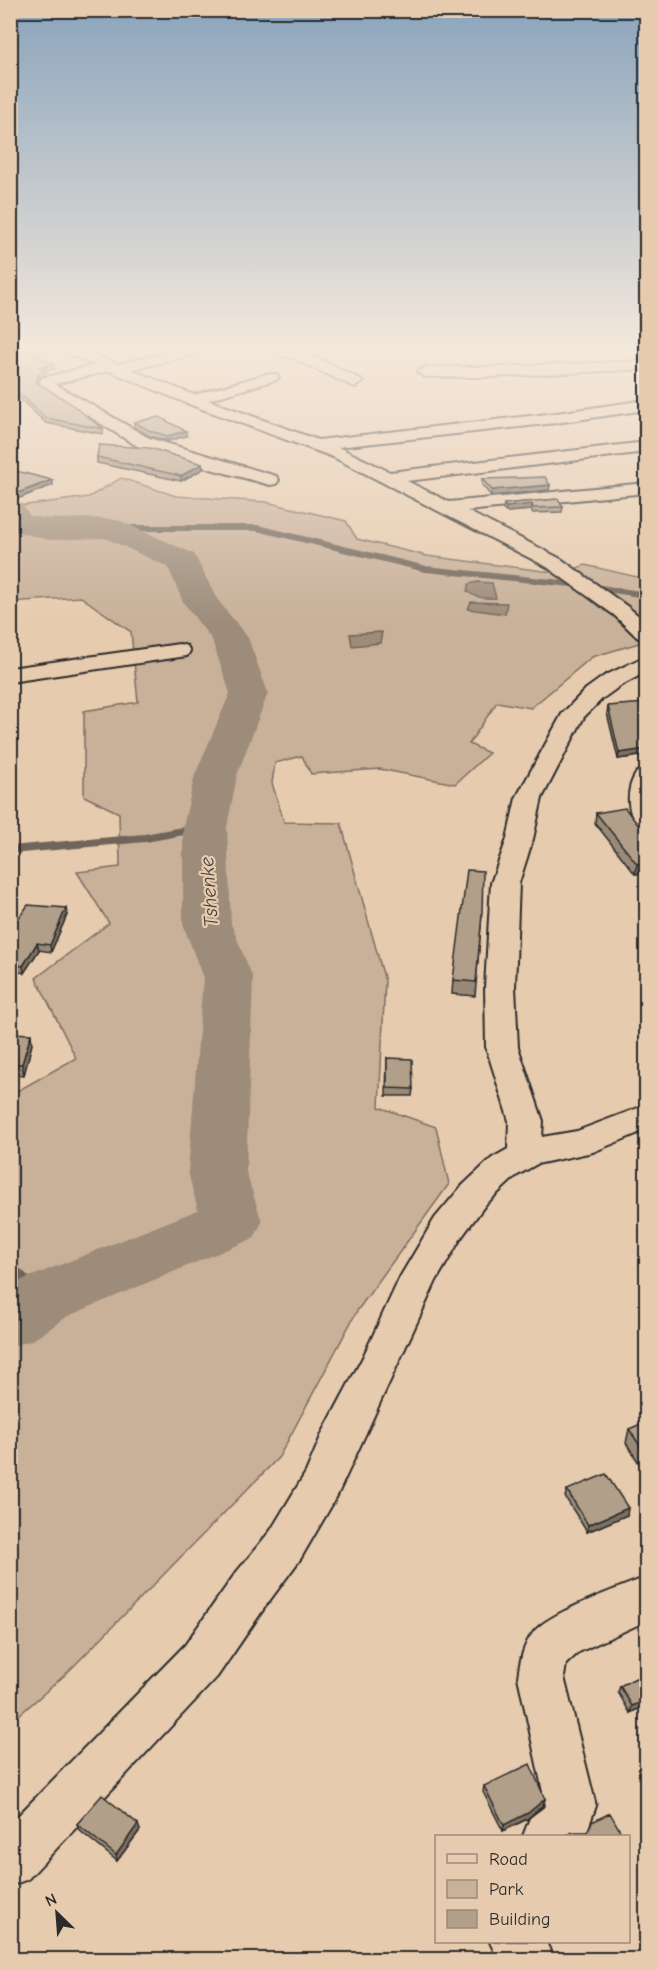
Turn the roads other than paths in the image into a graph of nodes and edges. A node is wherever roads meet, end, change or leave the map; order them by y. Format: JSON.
{"nodes":[{"id":1,"x":138,"y":439,"type":"edge"},
{"id":2,"x":298,"y":439,"type":"edge"},
{"id":3,"x":368,"y":439,"type":"edge"},
{"id":4,"x":314,"y":445,"type":"junction"},
{"id":5,"x":646,"y":447,"type":"edge"},
{"id":6,"x":564,"y":458,"type":"junction"},
{"id":7,"x":387,"y":478,"type":"junction"},
{"id":8,"x":270,"y":480,"type":"dead end"},
{"id":9,"x":646,"y":488,"type":"edge"},
{"id":10,"x":598,"y":492,"type":"junction"},
{"id":11,"x":445,"y":508,"type":"junction"},
{"id":12,"x":646,"y":633,"type":"edge"},
{"id":13,"x":179,"y":651,"type":"dead end"},
{"id":14,"x":646,"y":663,"type":"edge"},
{"id":15,"x":10,"y":675,"type":"edge"},
{"id":16,"x":646,"y":777,"type":"edge"},
{"id":17,"x":646,"y":820,"type":"edge"},
{"id":18,"x":646,"y":1117,"type":"edge"},
{"id":19,"x":534,"y":1141,"type":"junction"},
{"id":20,"x":646,"y":1599,"type":"edge"},
{"id":21,"x":550,"y":1835,"type":"edge"},
{"id":22,"x":10,"y":1861,"type":"edge"},
{"id":23,"x":518,"y":1943,"type":"edge"},
{"id":24,"x":527,"y":1959,"type":"edge"}],
"edges":[{"from":1,"to":8,"type":"street"},
{"from":2,"to":4,"type":"street"},
{"from":3,"to":4,"type":"street"},
{"from":4,"to":7,"type":"street"},
{"from":5,"to":6,"type":"street"},
{"from":6,"to":7,"type":"street"},
{"from":6,"to":10,"type":"street"},
{"from":7,"to":11,"type":"street"},
{"from":9,"to":10,"type":"street"},
{"from":10,"to":11,"type":"street"},
{"from":11,"to":12,"type":"street"},
{"from":13,"to":15,"type":"street"},
{"from":14,"to":19,"type":"street"},
{"from":16,"to":17,"type":"street"},
{"from":18,"to":19,"type":"street"},
{"from":19,"to":22,"type":"street"},
{"from":20,"to":21,"type":"street"},
{"from":23,"to":24,"type":"street"}]}
